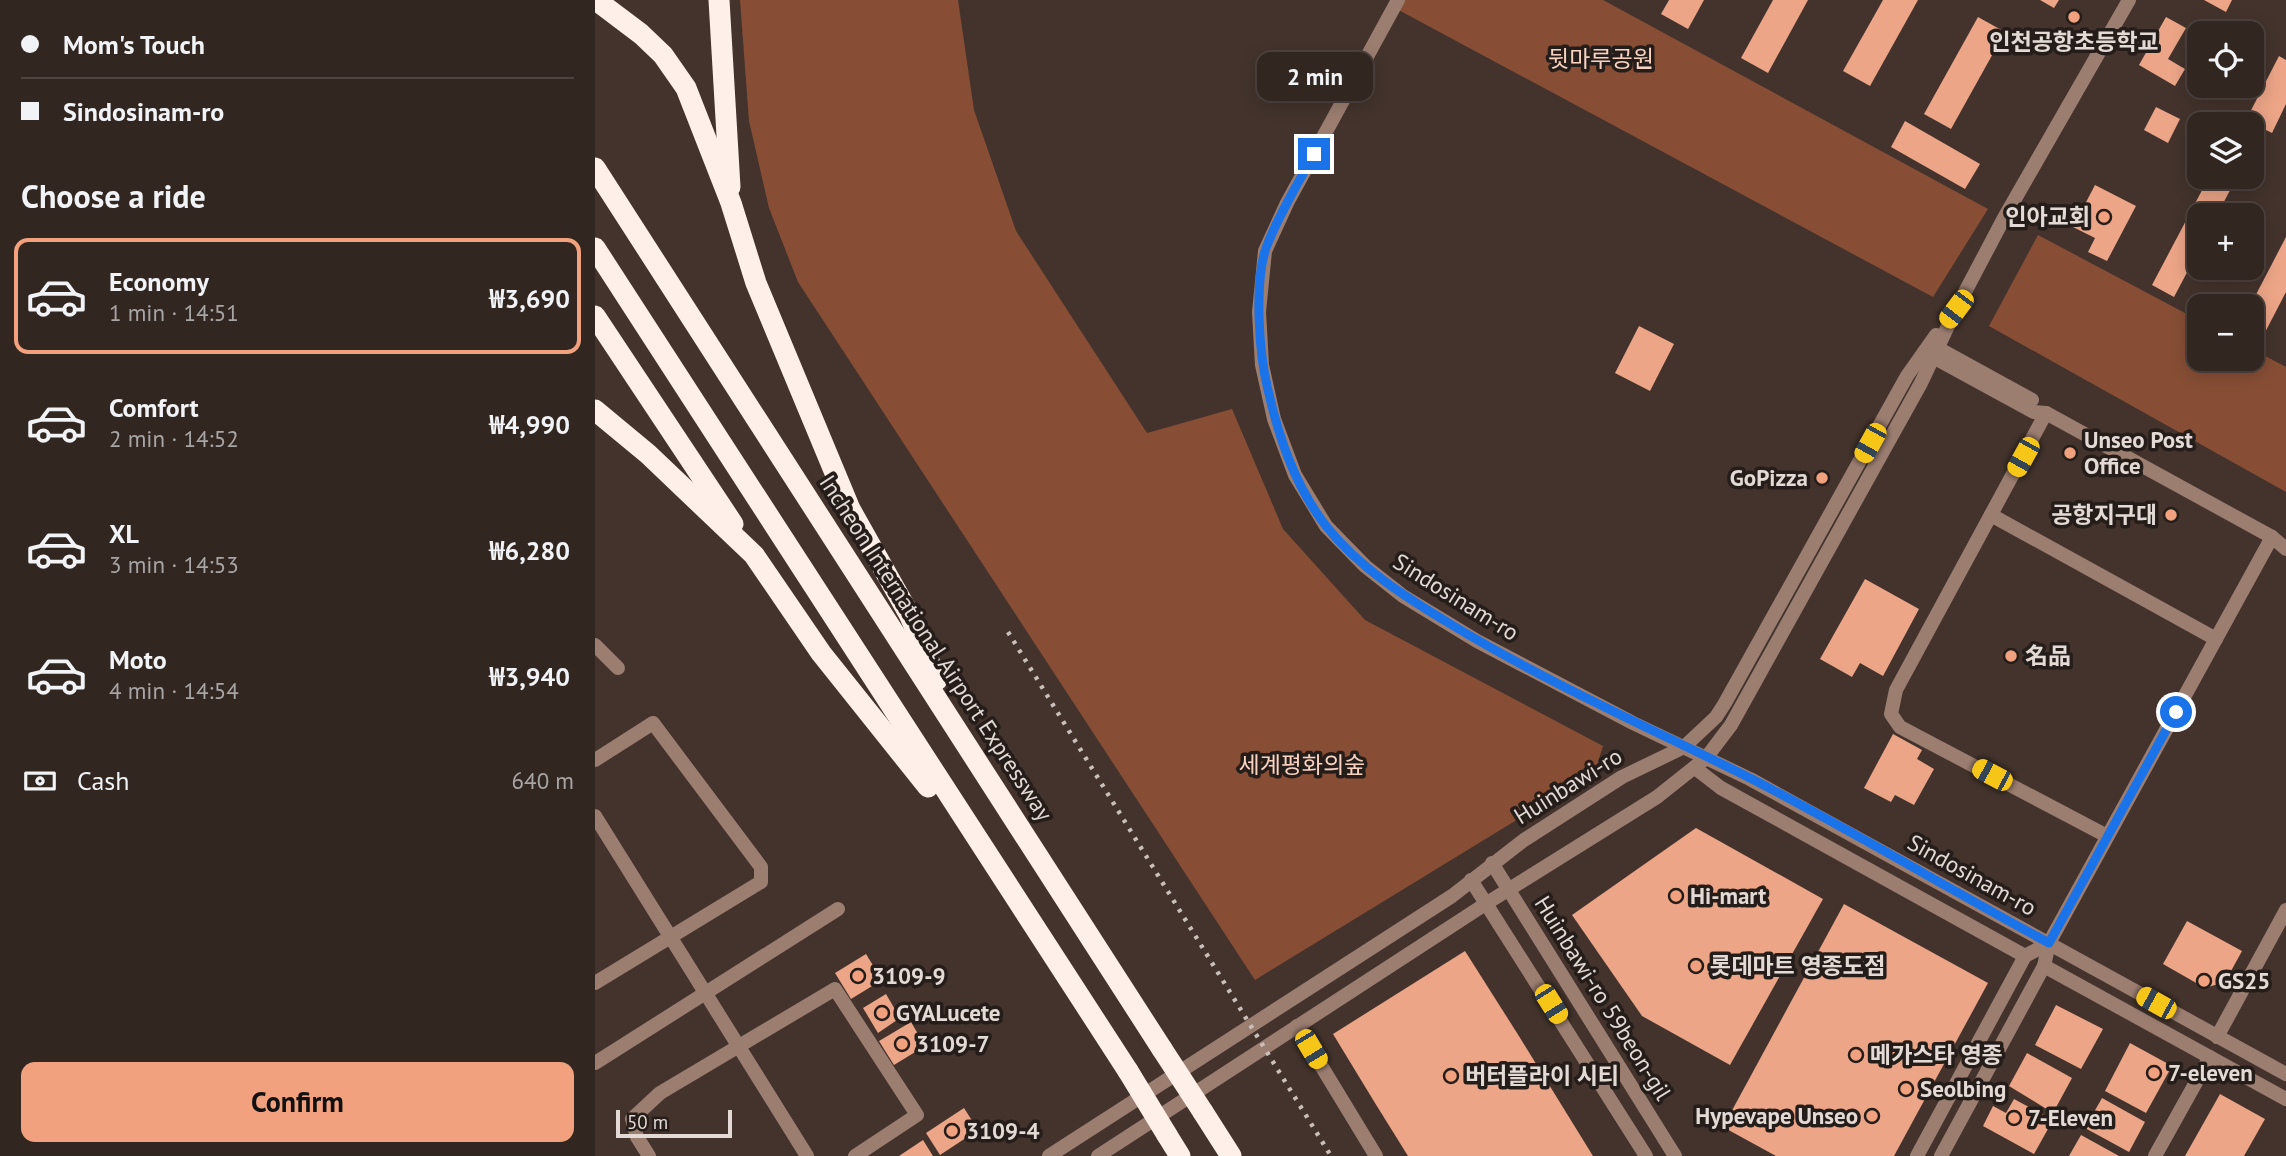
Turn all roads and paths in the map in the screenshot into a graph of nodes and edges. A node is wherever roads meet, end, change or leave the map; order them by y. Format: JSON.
{"nodes":[{"id":1,"x":596,"y":0,"type":"edge"},
{"id":2,"x":719,"y":0,"type":"edge"},
{"id":3,"x":1398,"y":0,"type":"edge"},
{"id":4,"x":2129,"y":0,"type":"edge"},
{"id":5,"x":595,"y":169,"type":"edge"},
{"id":6,"x":731,"y":203,"type":"junction"},
{"id":7,"x":595,"y":248,"type":"edge"},
{"id":8,"x":595,"y":316,"type":"edge"},
{"id":9,"x":1931,"y":350,"type":"junction"},
{"id":10,"x":595,"y":410,"type":"edge"},
{"id":11,"x":2046,"y":413,"type":"junction"},
{"id":12,"x":1991,"y":515,"type":"junction"},
{"id":13,"x":2279,"y":538,"type":"edge"},
{"id":14,"x":2286,"y":549,"type":"edge"},
{"id":15,"x":754,"y":555,"type":"junction"},
{"id":16,"x":2217,"y":639,"type":"junction"},
{"id":17,"x":595,"y":645,"type":"edge"},
{"id":18,"x":618,"y":668,"type":"dead end"},
{"id":19,"x":960,"y":734,"type":"junction"},
{"id":20,"x":1679,"y":750,"type":"junction"},
{"id":21,"x":1706,"y":758,"type":"junction"},
{"id":22,"x":595,"y":760,"type":"edge"},
{"id":23,"x":1695,"y":768,"type":"junction"},
{"id":24,"x":595,"y":816,"type":"edge"},
{"id":25,"x":2107,"y":836,"type":"junction"},
{"id":26,"x":1492,"y":863,"type":"junction"},
{"id":27,"x":999,"y":874,"type":"junction"},
{"id":28,"x":1471,"y":880,"type":"junction"},
{"id":29,"x":1509,"y":890,"type":"junction"},
{"id":30,"x":1487,"y":903,"type":"junction"},
{"id":31,"x":838,"y":909,"type":"dead end"},
{"id":32,"x":2286,"y":910,"type":"edge"},
{"id":33,"x":669,"y":938,"type":"junction"},
{"id":34,"x":2049,"y":943,"type":"junction"},
{"id":35,"x":2025,"y":956,"type":"junction"},
{"id":36,"x":2044,"y":966,"type":"junction"},
{"id":37,"x":595,"y":983,"type":"edge"},
{"id":38,"x":705,"y":992,"type":"junction"},
{"id":39,"x":1297,"y":1026,"type":"junction"},
{"id":40,"x":2217,"y":1037,"type":"junction"},
{"id":41,"x":737,"y":1046,"type":"junction"},
{"id":42,"x":2210,"y":1057,"type":"junction"},
{"id":43,"x":595,"y":1063,"type":"edge"},
{"id":44,"x":2286,"y":1074,"type":"edge"},
{"id":45,"x":2286,"y":1098,"type":"edge"},
{"id":46,"x":649,"y":1156,"type":"edge"},
{"id":47,"x":807,"y":1156,"type":"edge"},
{"id":48,"x":855,"y":1156,"type":"edge"},
{"id":49,"x":1049,"y":1156,"type":"edge"},
{"id":50,"x":1098,"y":1156,"type":"edge"},
{"id":51,"x":1180,"y":1156,"type":"edge"},
{"id":52,"x":1231,"y":1156,"type":"edge"},
{"id":53,"x":1376,"y":1156,"type":"edge"},
{"id":54,"x":1646,"y":1156,"type":"edge"},
{"id":55,"x":1675,"y":1156,"type":"edge"},
{"id":56,"x":1917,"y":1156,"type":"edge"},
{"id":57,"x":1941,"y":1156,"type":"edge"},
{"id":58,"x":2155,"y":1156,"type":"edge"}],
"edges":[{"from":1,"to":6,"type":"highway"},
{"from":2,"to":6,"type":"highway"},
{"from":3,"to":20,"type":"street","name":"Sindosinam-ro"},
{"from":4,"to":9,"type":"street","name":"Huinbawi-ro"},
{"from":5,"to":19,"type":"highway","name":"Incheon International Airport Expressway"},
{"from":6,"to":19,"type":"highway"},
{"from":7,"to":27,"type":"highway"},
{"from":8,"to":15,"type":"highway"},
{"from":9,"to":11,"type":"street"},
{"from":9,"to":20,"type":"street","name":"Huinbawi-ro"},
{"from":9,"to":21,"type":"street","name":"Huinbawi-ro"},
{"from":10,"to":15,"type":"highway"},
{"from":11,"to":12,"type":"street"},
{"from":11,"to":13,"type":"street"},
{"from":12,"to":16,"type":"street"},
{"from":12,"to":25,"type":"street"},
{"from":13,"to":14,"type":"street"},
{"from":13,"to":16,"type":"street"},
{"from":15,"to":27,"type":"highway"},
{"from":16,"to":25,"type":"street"},
{"from":17,"to":18,"type":"street"},
{"from":19,"to":52,"type":"highway","name":"Incheon International Airport Expressway","bridge":true},
{"from":20,"to":21,"type":"street","name":"Sindosinam-ro"},
{"from":20,"to":23,"type":"street","name":"Sindosinam-ro"},
{"from":20,"to":26,"type":"street","name":"Huinbawi-ro"},
{"from":21,"to":23,"type":"street","name":"Huinbawi-ro"},
{"from":21,"to":34,"type":"street","name":"Sindosinam-ro"},
{"from":22,"to":33,"type":"street"},
{"from":23,"to":29,"type":"street","name":"Huinbawi-ro"},
{"from":23,"to":35,"type":"street","name":"Sindosinam-ro"},
{"from":24,"to":33,"type":"street"},
{"from":25,"to":34,"type":"street"},
{"from":26,"to":28,"type":"street","name":"Huinbawi-ro"},
{"from":26,"to":29,"type":"street","name":"Huinbawi-ro 59beon-gil"},
{"from":27,"to":51,"type":"highway","bridge":true},
{"from":28,"to":30,"type":"street","name":"Huinbawi-ro 59beon-gil"},
{"from":28,"to":49,"type":"street","name":"Huinbawi-ro"},
{"from":29,"to":30,"type":"street","name":"Huinbawi-ro"},
{"from":29,"to":55,"type":"street","name":"Huinbawi-ro 59beon-gil"},
{"from":30,"to":39,"type":"street","name":"Huinbawi-ro"},
{"from":30,"to":54,"type":"street","name":"Huinbawi-ro 59beon-gil"},
{"from":31,"to":38,"type":"street"},
{"from":32,"to":40,"type":"street"},
{"from":33,"to":37,"type":"street"},
{"from":33,"to":38,"type":"street"},
{"from":34,"to":35,"type":"street"},
{"from":34,"to":36,"type":"street"},
{"from":34,"to":40,"type":"street","name":"Sindosinam-ro"},
{"from":35,"to":36,"type":"street","name":"Sindosinam-ro"},
{"from":35,"to":56,"type":"street"},
{"from":36,"to":42,"type":"street","name":"Sindosinam-ro"},
{"from":36,"to":57,"type":"street"},
{"from":38,"to":41,"type":"street"},
{"from":38,"to":43,"type":"street"},
{"from":39,"to":50,"type":"street","name":"Huinbawi-ro"},
{"from":39,"to":53,"type":"street"},
{"from":40,"to":44,"type":"street","name":"Sindosinam-ro"},
{"from":41,"to":46,"type":"street"},
{"from":41,"to":47,"type":"street"},
{"from":41,"to":48,"type":"street"},
{"from":42,"to":45,"type":"street","name":"Sindosinam-ro"},
{"from":42,"to":58,"type":"street"}]}
